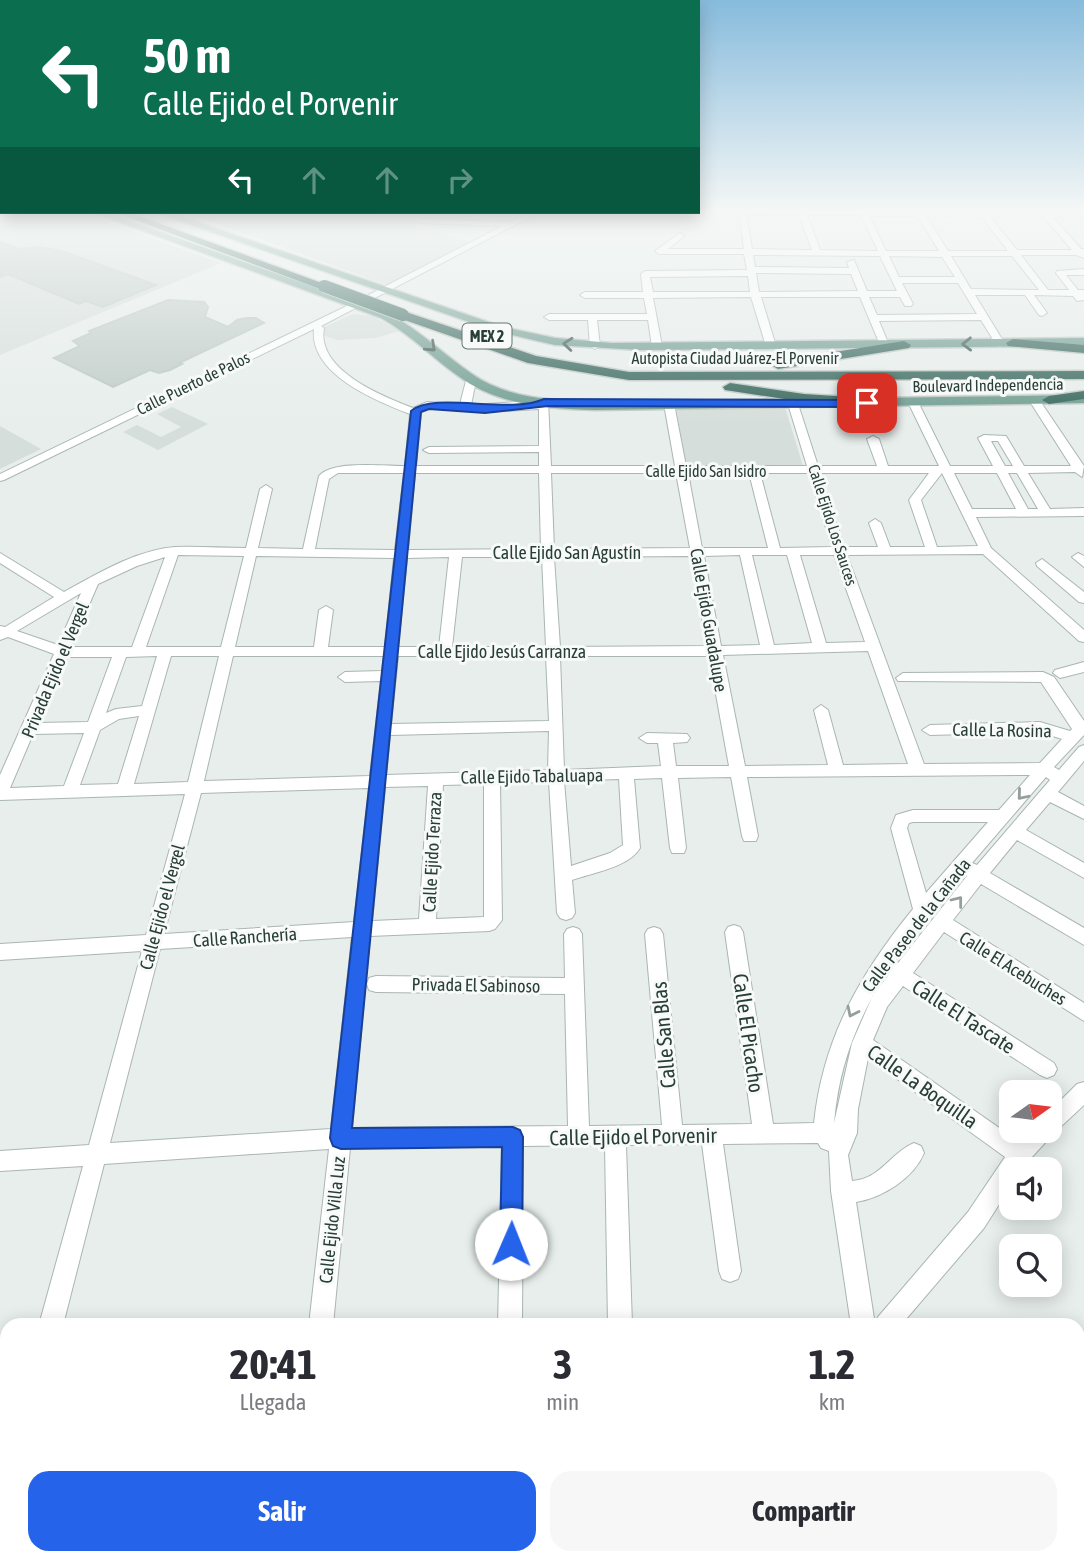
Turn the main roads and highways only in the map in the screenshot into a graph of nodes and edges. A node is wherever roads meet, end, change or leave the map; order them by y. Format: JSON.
{"nodes":[{"id":1,"x":287,"y":281,"type":"edge"},
{"id":2,"x":310,"y":281,"type":"edge"},
{"id":3,"x":333,"y":281,"type":"edge"},
{"id":4,"x":357,"y":281,"type":"edge"},
{"id":5,"x":361,"y":281,"type":"edge"},
{"id":6,"x":334,"y":298,"type":"junction"},
{"id":7,"x":419,"y":301,"type":"junction"},
{"id":8,"x":382,"y":315,"type":"junction"},
{"id":9,"x":1084,"y":342,"type":"edge"},
{"id":10,"x":1006,"y":343,"type":"junction"},
{"id":11,"x":904,"y":345,"type":"junction"},
{"id":12,"x":1084,"y":349,"type":"edge"},
{"id":13,"x":1084,"y":366,"type":"edge"},
{"id":14,"x":737,"y":369,"type":"junction"},
{"id":15,"x":1084,"y":374,"type":"edge"},
{"id":16,"x":673,"y":377,"type":"junction"},
{"id":17,"x":1084,"y":397,"type":"edge"},
{"id":18,"x":1041,"y":400,"type":"joint"},
{"id":19,"x":884,"y":403,"type":"junction"}],
"edges":[{"from":1,"to":6,"type":"main road","name":"Boulevard Independencia","number":"MEX 2"},
{"from":2,"to":16,"type":"highway","name":"Autopista Ciudad Juárez-El Porvenir","number":"MEX 2","bridge":true},
{"from":3,"to":14,"type":"highway","number":"MEX 2"},
{"from":4,"to":6,"type":"main road"},
{"from":5,"to":7,"type":"main road","number":"MEX 2"},
{"from":6,"to":8,"type":"main road","name":"Boulevard Independencia","number":"MEX 2"},
{"from":6,"to":8,"type":"main road"},
{"from":7,"to":8,"type":"main road"},
{"from":11,"to":7,"type":"main road","number":"MEX 2","one_way":true},
{"from":8,"to":19,"type":"main road","name":"Boulevard Independencia","number":"MEX 2","one_way":true},
{"from":9,"to":10,"type":"main road","number":"MEX 2"},
{"from":10,"to":11,"type":"main road","number":"MEX 2","one_way":true},
{"from":10,"to":12,"type":"highway"},
{"from":11,"to":14,"type":"highway"},
{"from":13,"to":14,"type":"highway","number":"MEX 2"},
{"from":15,"to":16,"type":"highway","name":"Autopista Ciudad Juárez-El Porvenir","number":"MEX 2"},
{"from":16,"to":19,"type":"highway"},
{"from":17,"to":18,"type":"highway"},
{"from":18,"to":19,"type":"main road","name":"Boulevard Independencia","number":"MEX 2"}]}
